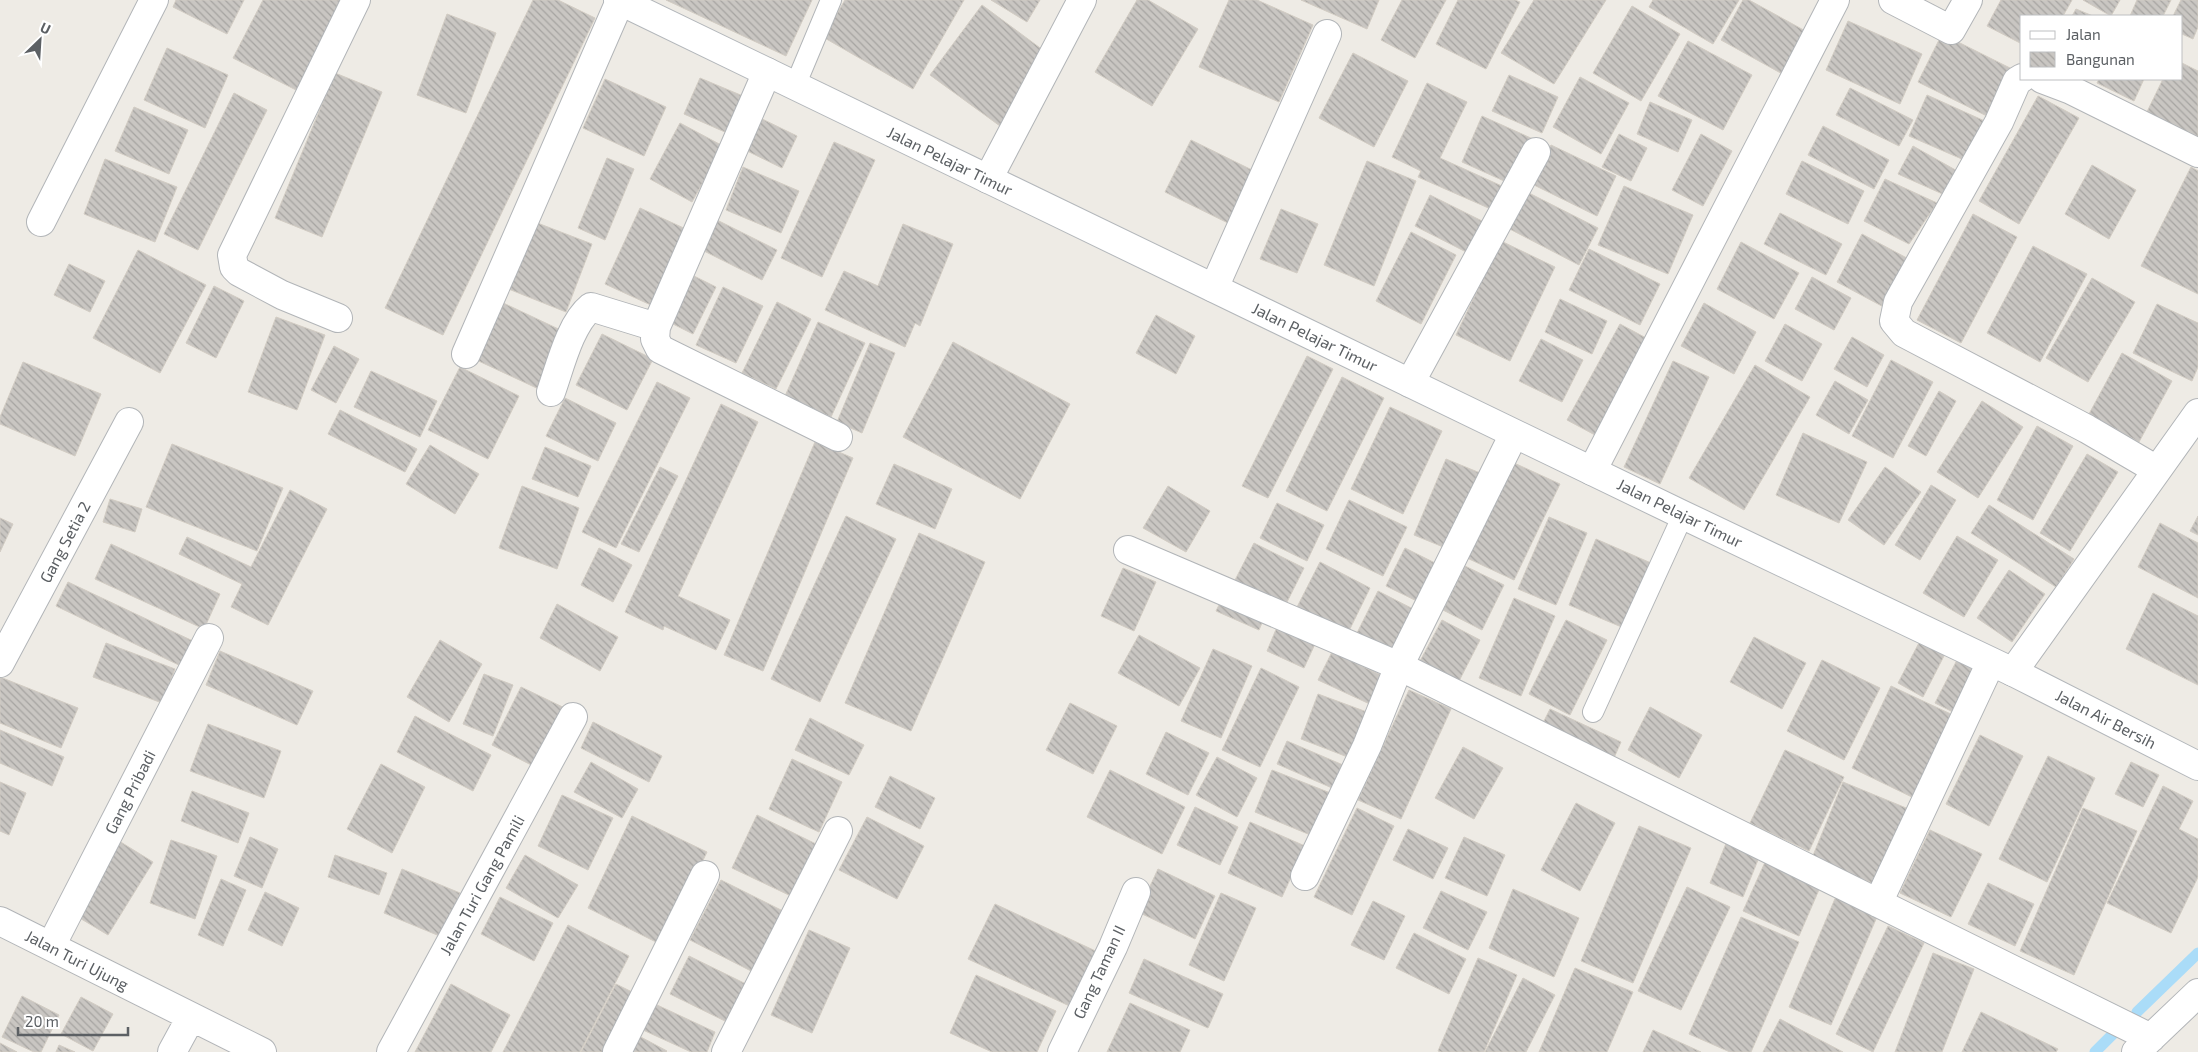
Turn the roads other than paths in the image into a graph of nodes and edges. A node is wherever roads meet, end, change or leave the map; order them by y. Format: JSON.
{"nodes":[{"id":1,"x":154,"y":0,"type":"edge"},
{"id":2,"x":356,"y":0,"type":"edge"},
{"id":3,"x":831,"y":0,"type":"edge"},
{"id":4,"x":1082,"y":0,"type":"edge"},
{"id":5,"x":1835,"y":0,"type":"edge"},
{"id":6,"x":1893,"y":0,"type":"edge"},
{"id":7,"x":1968,"y":0,"type":"edge"},
{"id":8,"x":619,"y":1,"type":"edge"},
{"id":9,"x":1327,"y":34,"type":"dead end"},
{"id":10,"x":767,"y":72,"type":"junction"},
{"id":11,"x":2020,"y":79,"type":"edge"},
{"id":12,"x":2045,"y":80,"type":"edge"},
{"id":13,"x":795,"y":86,"type":"junction"},
{"id":14,"x":1536,"y":152,"type":"dead end"},
{"id":15,"x":2198,"y":153,"type":"edge"},
{"id":16,"x":988,"y":179,"type":"junction"},
{"id":17,"x":41,"y":222,"type":"dead end"},
{"id":18,"x":1214,"y":288,"type":"junction"},
{"id":19,"x":338,"y":318,"type":"dead end"},
{"id":20,"x":656,"y":327,"type":"junction"},
{"id":21,"x":466,"y":354,"type":"dead end"},
{"id":22,"x":1410,"y":383,"type":"junction"},
{"id":23,"x":551,"y":392,"type":"dead end"},
{"id":24,"x":2198,"y":413,"type":"edge"},
{"id":25,"x":129,"y":422,"type":"dead end"},
{"id":26,"x":1514,"y":434,"type":"junction"},
{"id":27,"x":838,"y":437,"type":"dead end"},
{"id":28,"x":2156,"y":470,"type":"junction"},
{"id":29,"x":1592,"y":471,"type":"junction"},
{"id":30,"x":1683,"y":515,"type":"junction"},
{"id":31,"x":1128,"y":550,"type":"dead end"},
{"id":32,"x":209,"y":638,"type":"dead end"},
{"id":33,"x":0,"y":663,"type":"edge"},
{"id":34,"x":1399,"y":666,"type":"junction"},
{"id":35,"x":2002,"y":667,"type":"junction"},
{"id":36,"x":1594,"y":712,"type":"dead end"},
{"id":37,"x":573,"y":717,"type":"dead end"},
{"id":38,"x":2198,"y":766,"type":"edge"},
{"id":39,"x":838,"y":831,"type":"dead end"},
{"id":40,"x":705,"y":875,"type":"dead end"},
{"id":41,"x":1305,"y":876,"type":"dead end"},
{"id":42,"x":1136,"y":892,"type":"dead end"},
{"id":43,"x":1878,"y":903,"type":"junction"},
{"id":44,"x":0,"y":921,"type":"edge"},
{"id":45,"x":51,"y":946,"type":"junction"},
{"id":46,"x":2198,"y":992,"type":"edge"},
{"id":47,"x":191,"y":1017,"type":"junction"},
{"id":48,"x":2144,"y":1045,"type":"edge"},
{"id":49,"x":172,"y":1052,"type":"edge"},
{"id":50,"x":262,"y":1052,"type":"edge"},
{"id":51,"x":391,"y":1052,"type":"edge"},
{"id":52,"x":617,"y":1052,"type":"edge"},
{"id":53,"x":726,"y":1052,"type":"edge"},
{"id":54,"x":1062,"y":1052,"type":"edge"}],
"edges":[{"from":1,"to":17,"type":"street"},
{"from":2,"to":19,"type":"street"},
{"from":3,"to":13,"type":"lane"},
{"from":4,"to":16,"type":"street"},
{"from":5,"to":29,"type":"street"},
{"from":6,"to":7,"type":"street"},
{"from":8,"to":10,"type":"street","name":"Jalan Pelajar Timur"},
{"from":8,"to":21,"type":"street"},
{"from":9,"to":18,"type":"street"},
{"from":10,"to":13,"type":"street","name":"Jalan Pelajar Timur"},
{"from":10,"to":20,"type":"street"},
{"from":11,"to":28,"type":"street"},
{"from":12,"to":15,"type":"street"},
{"from":13,"to":16,"type":"street","name":"Jalan Pelajar Timur"},
{"from":14,"to":22,"type":"street"},
{"from":16,"to":18,"type":"street","name":"Jalan Pelajar Timur"},
{"from":18,"to":22,"type":"street","name":"Jalan Pelajar Timur"},
{"from":20,"to":23,"type":"street"},
{"from":20,"to":27,"type":"street"},
{"from":22,"to":26,"type":"street","name":"Jalan Pelajar Timur"},
{"from":24,"to":28,"type":"street"},
{"from":25,"to":33,"type":"street","name":"Gang Setia 2"},
{"from":26,"to":29,"type":"street","name":"Jalan Pelajar Timur"},
{"from":26,"to":34,"type":"street"},
{"from":28,"to":35,"type":"street"},
{"from":29,"to":30,"type":"street","name":"Jalan Pelajar Timur"},
{"from":30,"to":35,"type":"street","name":"Jalan Pelajar Timur"},
{"from":30,"to":36,"type":"lane"},
{"from":31,"to":34,"type":"street"},
{"from":32,"to":45,"type":"street","name":"Gang Pribadi"},
{"from":34,"to":41,"type":"street"},
{"from":34,"to":43,"type":"street"},
{"from":35,"to":38,"type":"street","name":"Jalan Air Bersih"},
{"from":35,"to":43,"type":"street"},
{"from":37,"to":51,"type":"street","name":"Jalan Turi Gang Pamili"},
{"from":39,"to":53,"type":"street"},
{"from":40,"to":52,"type":"street"},
{"from":42,"to":54,"type":"street","name":"Gang Taman II"},
{"from":43,"to":48,"type":"street"},
{"from":44,"to":45,"type":"street","name":"Jalan Turi Ujung"},
{"from":45,"to":47,"type":"street","name":"Jalan Turi Ujung"},
{"from":46,"to":48,"type":"street"},
{"from":47,"to":49,"type":"street"},
{"from":47,"to":50,"type":"street","name":"Jalan Turi Ujung"}]}
